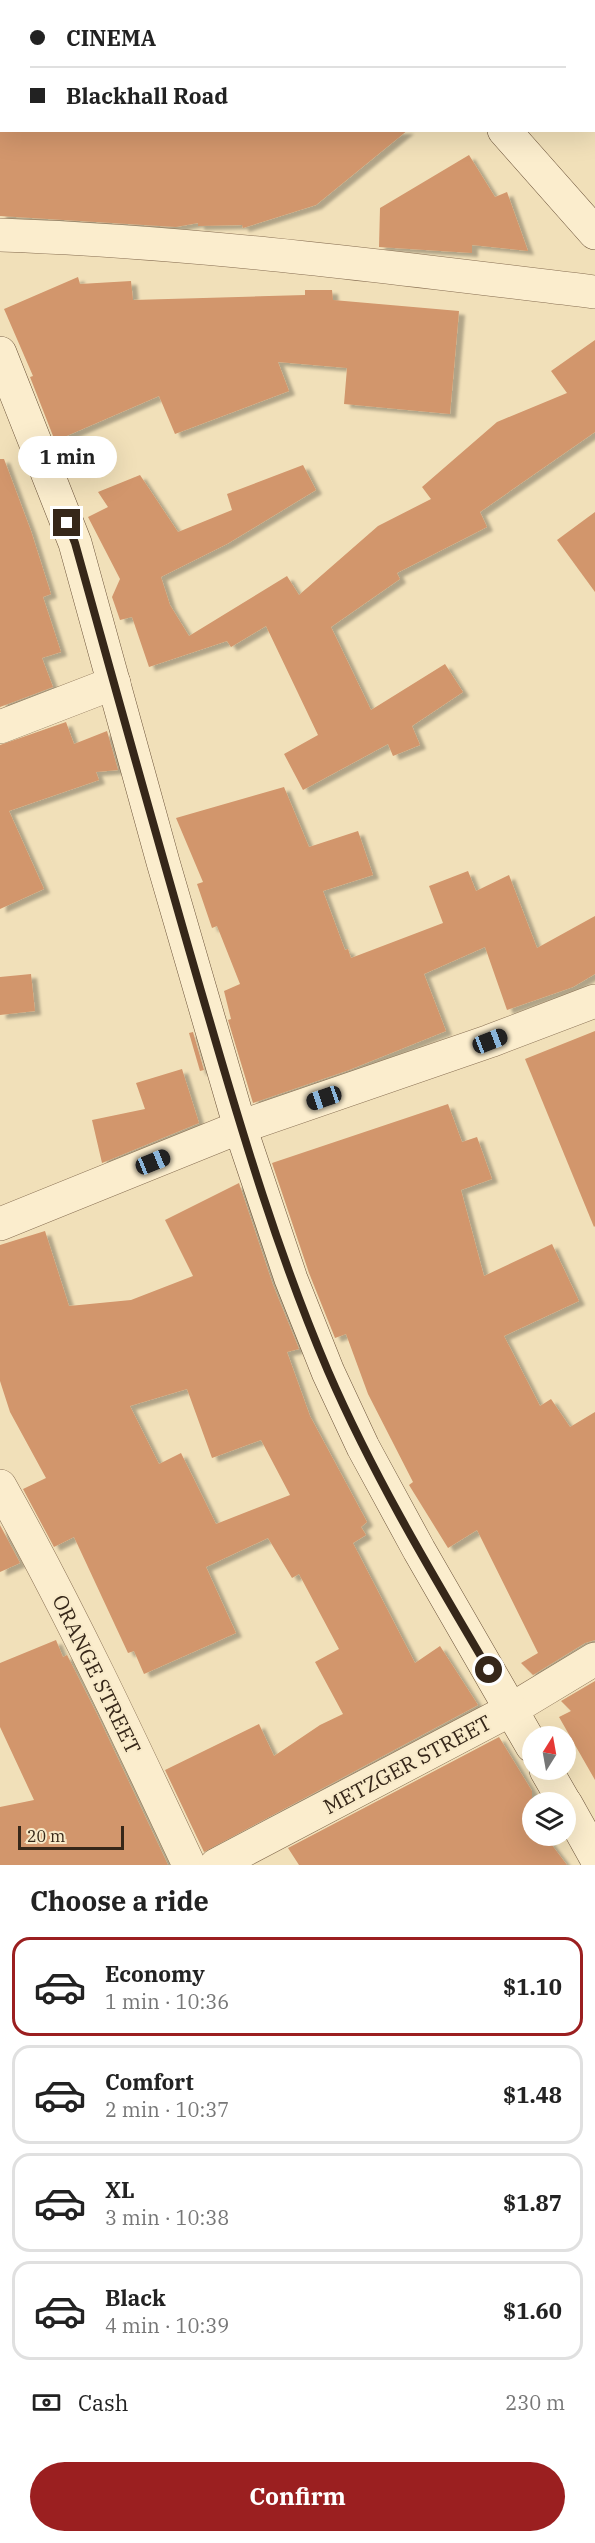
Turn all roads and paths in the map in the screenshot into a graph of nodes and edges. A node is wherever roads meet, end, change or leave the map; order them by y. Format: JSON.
{"nodes":[{"id":1,"x":506,"y":132,"type":"edge"},
{"id":2,"x":595,"y":233,"type":"edge"},
{"id":3,"x":0,"y":235,"type":"edge"},
{"id":4,"x":595,"y":292,"type":"edge"},
{"id":5,"x":0,"y":353,"type":"edge"},
{"id":6,"x":114,"y":683,"type":"junction"},
{"id":7,"x":0,"y":727,"type":"edge"},
{"id":8,"x":595,"y":1001,"type":"edge"},
{"id":9,"x":240,"y":1127,"type":"junction"},
{"id":10,"x":0,"y":1224,"type":"edge"},
{"id":11,"x":0,"y":1486,"type":"edge"},
{"id":12,"x":595,"y":1659,"type":"edge"},
{"id":13,"x":512,"y":1709,"type":"junction"},
{"id":14,"x":522,"y":1728,"type":"edge"},
{"id":15,"x":576,"y":1823,"type":"edge"},
{"id":16,"x":595,"y":1856,"type":"edge"},
{"id":17,"x":189,"y":1865,"type":"edge"},
{"id":18,"x":216,"y":1865,"type":"edge"}],
"edges":[{"from":1,"to":2,"type":"street"},
{"from":3,"to":4,"type":"street"},
{"from":5,"to":6,"type":"street"},
{"from":6,"to":7,"type":"street"},
{"from":6,"to":9,"type":"street"},
{"from":8,"to":9,"type":"street"},
{"from":9,"to":10,"type":"street"},
{"from":9,"to":13,"type":"street"},
{"from":11,"to":17,"type":"street","name":"ORANGE STREET"},
{"from":12,"to":13,"type":"street","name":"METZGER STREET"},
{"from":13,"to":14,"type":"street"},
{"from":13,"to":18,"type":"street","name":"METZGER STREET"},
{"from":15,"to":16,"type":"street"}]}
